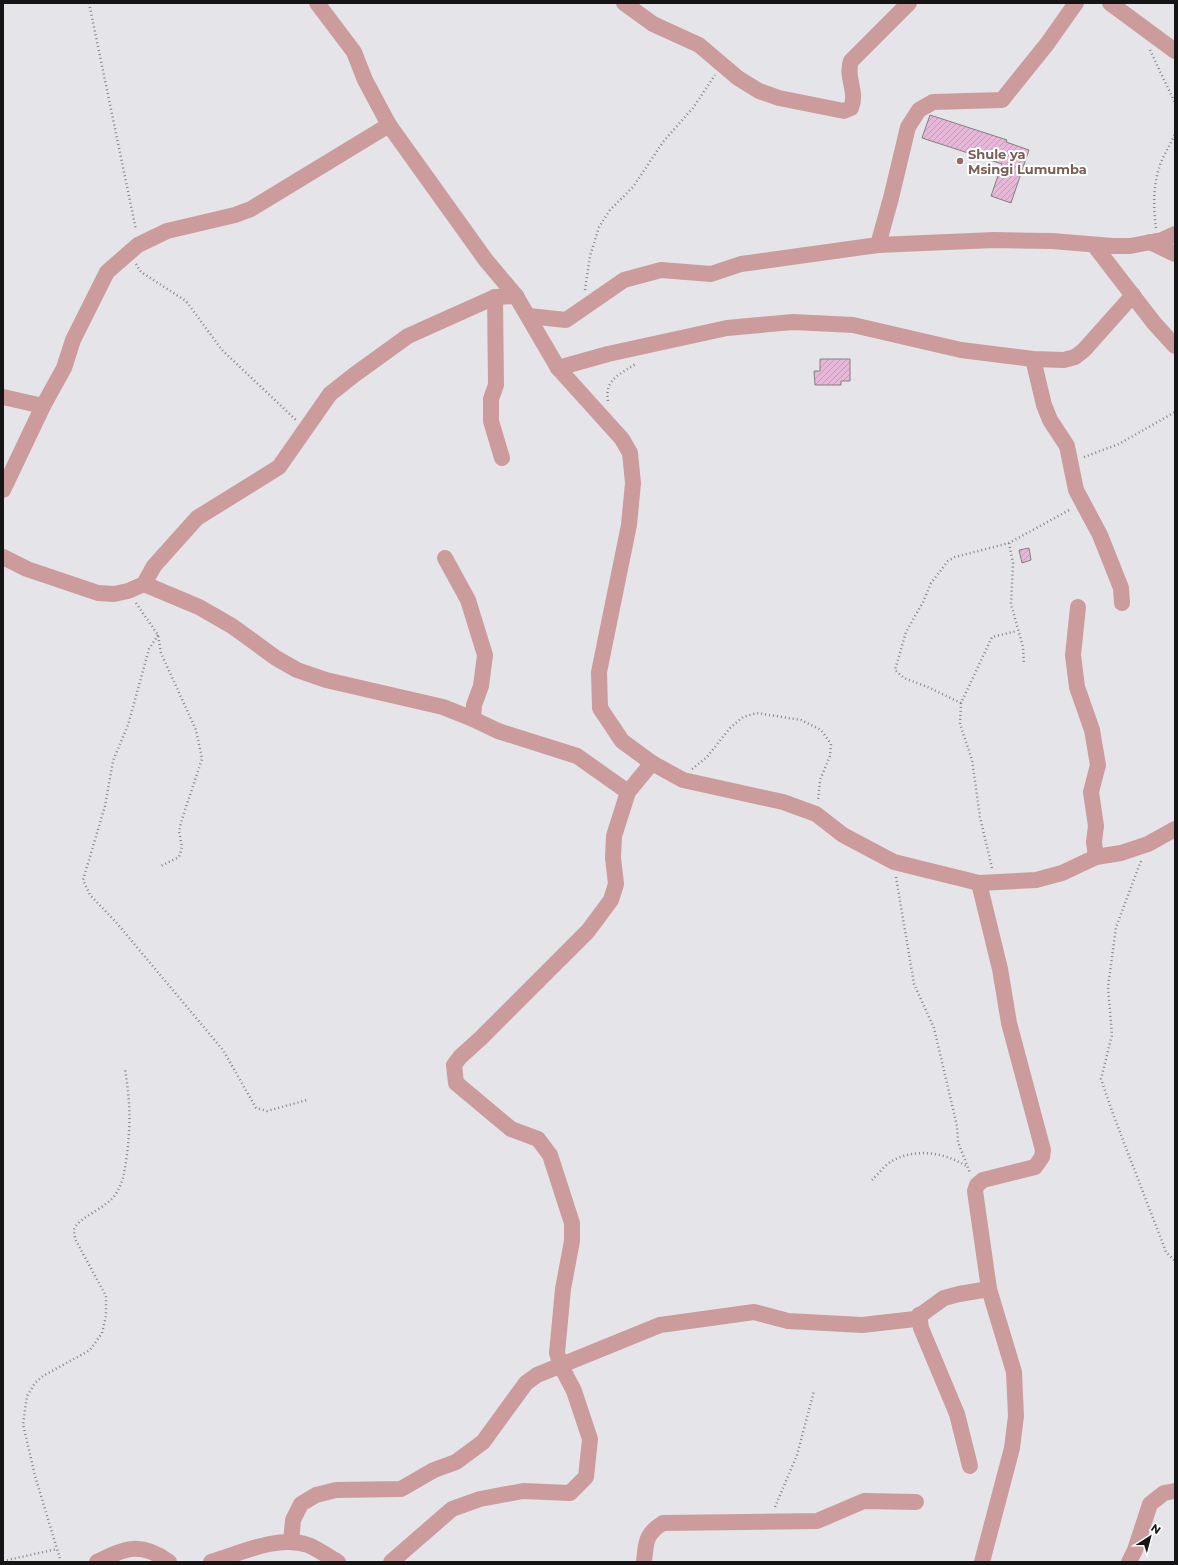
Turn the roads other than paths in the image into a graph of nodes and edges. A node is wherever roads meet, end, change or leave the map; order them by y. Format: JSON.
{"nodes":[{"id":1,"x":317,"y":3,"type":"edge"},
{"id":2,"x":624,"y":3,"type":"edge"},
{"id":3,"x":909,"y":3,"type":"edge"},
{"id":4,"x":1076,"y":3,"type":"edge"},
{"id":5,"x":1110,"y":3,"type":"edge"},
{"id":6,"x":1175,"y":50,"type":"edge"},
{"id":7,"x":389,"y":126,"type":"junction"},
{"id":8,"x":1175,"y":234,"type":"edge"},
{"id":9,"x":1154,"y":241,"type":"junction"},
{"id":10,"x":878,"y":245,"type":"junction"},
{"id":11,"x":1094,"y":245,"type":"junction"},
{"id":12,"x":1175,"y":254,"type":"edge"},
{"id":13,"x":1133,"y":295,"type":"junction"},
{"id":14,"x":516,"y":296,"type":"junction"},
{"id":15,"x":495,"y":298,"type":"junction"},
{"id":16,"x":529,"y":316,"type":"junction"},
{"id":17,"x":1175,"y":346,"type":"edge"},
{"id":18,"x":1033,"y":359,"type":"junction"},
{"id":19,"x":558,"y":368,"type":"junction"},
{"id":20,"x":3,"y":397,"type":"edge"},
{"id":21,"x":43,"y":406,"type":"junction"},
{"id":22,"x":502,"y":458,"type":"dead end"},
{"id":23,"x":3,"y":490,"type":"edge"},
{"id":24,"x":3,"y":557,"type":"edge"},
{"id":25,"x":445,"y":558,"type":"dead end"},
{"id":26,"x":144,"y":584,"type":"junction"},
{"id":27,"x":1122,"y":603,"type":"dead end"},
{"id":28,"x":1078,"y":607,"type":"dead end"},
{"id":29,"x":473,"y":719,"type":"junction"},
{"id":30,"x":652,"y":763,"type":"junction"},
{"id":31,"x":628,"y":792,"type":"junction"},
{"id":32,"x":1175,"y":829,"type":"edge"},
{"id":33,"x":1096,"y":857,"type":"junction"},
{"id":34,"x":979,"y":883,"type":"junction"},
{"id":35,"x":989,"y":1289,"type":"junction"},
{"id":36,"x":919,"y":1315,"type":"junction"},
{"id":37,"x":561,"y":1366,"type":"junction"},
{"id":38,"x":970,"y":1466,"type":"dead end"},
{"id":39,"x":1175,"y":1491,"type":"edge"},
{"id":40,"x":916,"y":1502,"type":"dead end"},
{"id":41,"x":291,"y":1542,"type":"junction"},
{"id":42,"x":96,"y":1562,"type":"edge"},
{"id":43,"x":169,"y":1562,"type":"edge"},
{"id":44,"x":211,"y":1562,"type":"edge"},
{"id":45,"x":338,"y":1562,"type":"edge"},
{"id":46,"x":391,"y":1562,"type":"edge"},
{"id":47,"x":644,"y":1562,"type":"edge"},
{"id":48,"x":982,"y":1562,"type":"edge"},
{"id":49,"x":1129,"y":1562,"type":"edge"}],
"edges":[{"from":1,"to":7,"type":"street"},
{"from":2,"to":3,"type":"street"},
{"from":4,"to":10,"type":"street"},
{"from":5,"to":6,"type":"street"},
{"from":7,"to":14,"type":"street"},
{"from":7,"to":21,"type":"street"},
{"from":8,"to":9,"type":"street"},
{"from":9,"to":11,"type":"street"},
{"from":9,"to":12,"type":"street"},
{"from":10,"to":11,"type":"street"},
{"from":10,"to":16,"type":"street"},
{"from":11,"to":13,"type":"street"},
{"from":13,"to":17,"type":"street"},
{"from":13,"to":18,"type":"street"},
{"from":14,"to":15,"type":"street"},
{"from":14,"to":16,"type":"street"},
{"from":15,"to":22,"type":"street"},
{"from":15,"to":26,"type":"street"},
{"from":16,"to":19,"type":"street"},
{"from":18,"to":19,"type":"street"},
{"from":18,"to":27,"type":"street"},
{"from":19,"to":30,"type":"street"},
{"from":20,"to":21,"type":"street"},
{"from":21,"to":23,"type":"street"},
{"from":24,"to":26,"type":"street"},
{"from":25,"to":29,"type":"street"},
{"from":26,"to":29,"type":"street"},
{"from":28,"to":33,"type":"street"},
{"from":29,"to":31,"type":"street"},
{"from":30,"to":31,"type":"street"},
{"from":30,"to":34,"type":"street"},
{"from":31,"to":37,"type":"street"},
{"from":32,"to":33,"type":"street"},
{"from":33,"to":34,"type":"street"},
{"from":34,"to":35,"type":"street"},
{"from":35,"to":36,"type":"street"},
{"from":35,"to":48,"type":"street"},
{"from":36,"to":37,"type":"street"},
{"from":36,"to":38,"type":"street"},
{"from":37,"to":41,"type":"street"},
{"from":37,"to":46,"type":"street"},
{"from":39,"to":49,"type":"street"},
{"from":40,"to":47,"type":"street"},
{"from":41,"to":44,"type":"street"},
{"from":41,"to":45,"type":"street"},
{"from":42,"to":43,"type":"street"}]}
